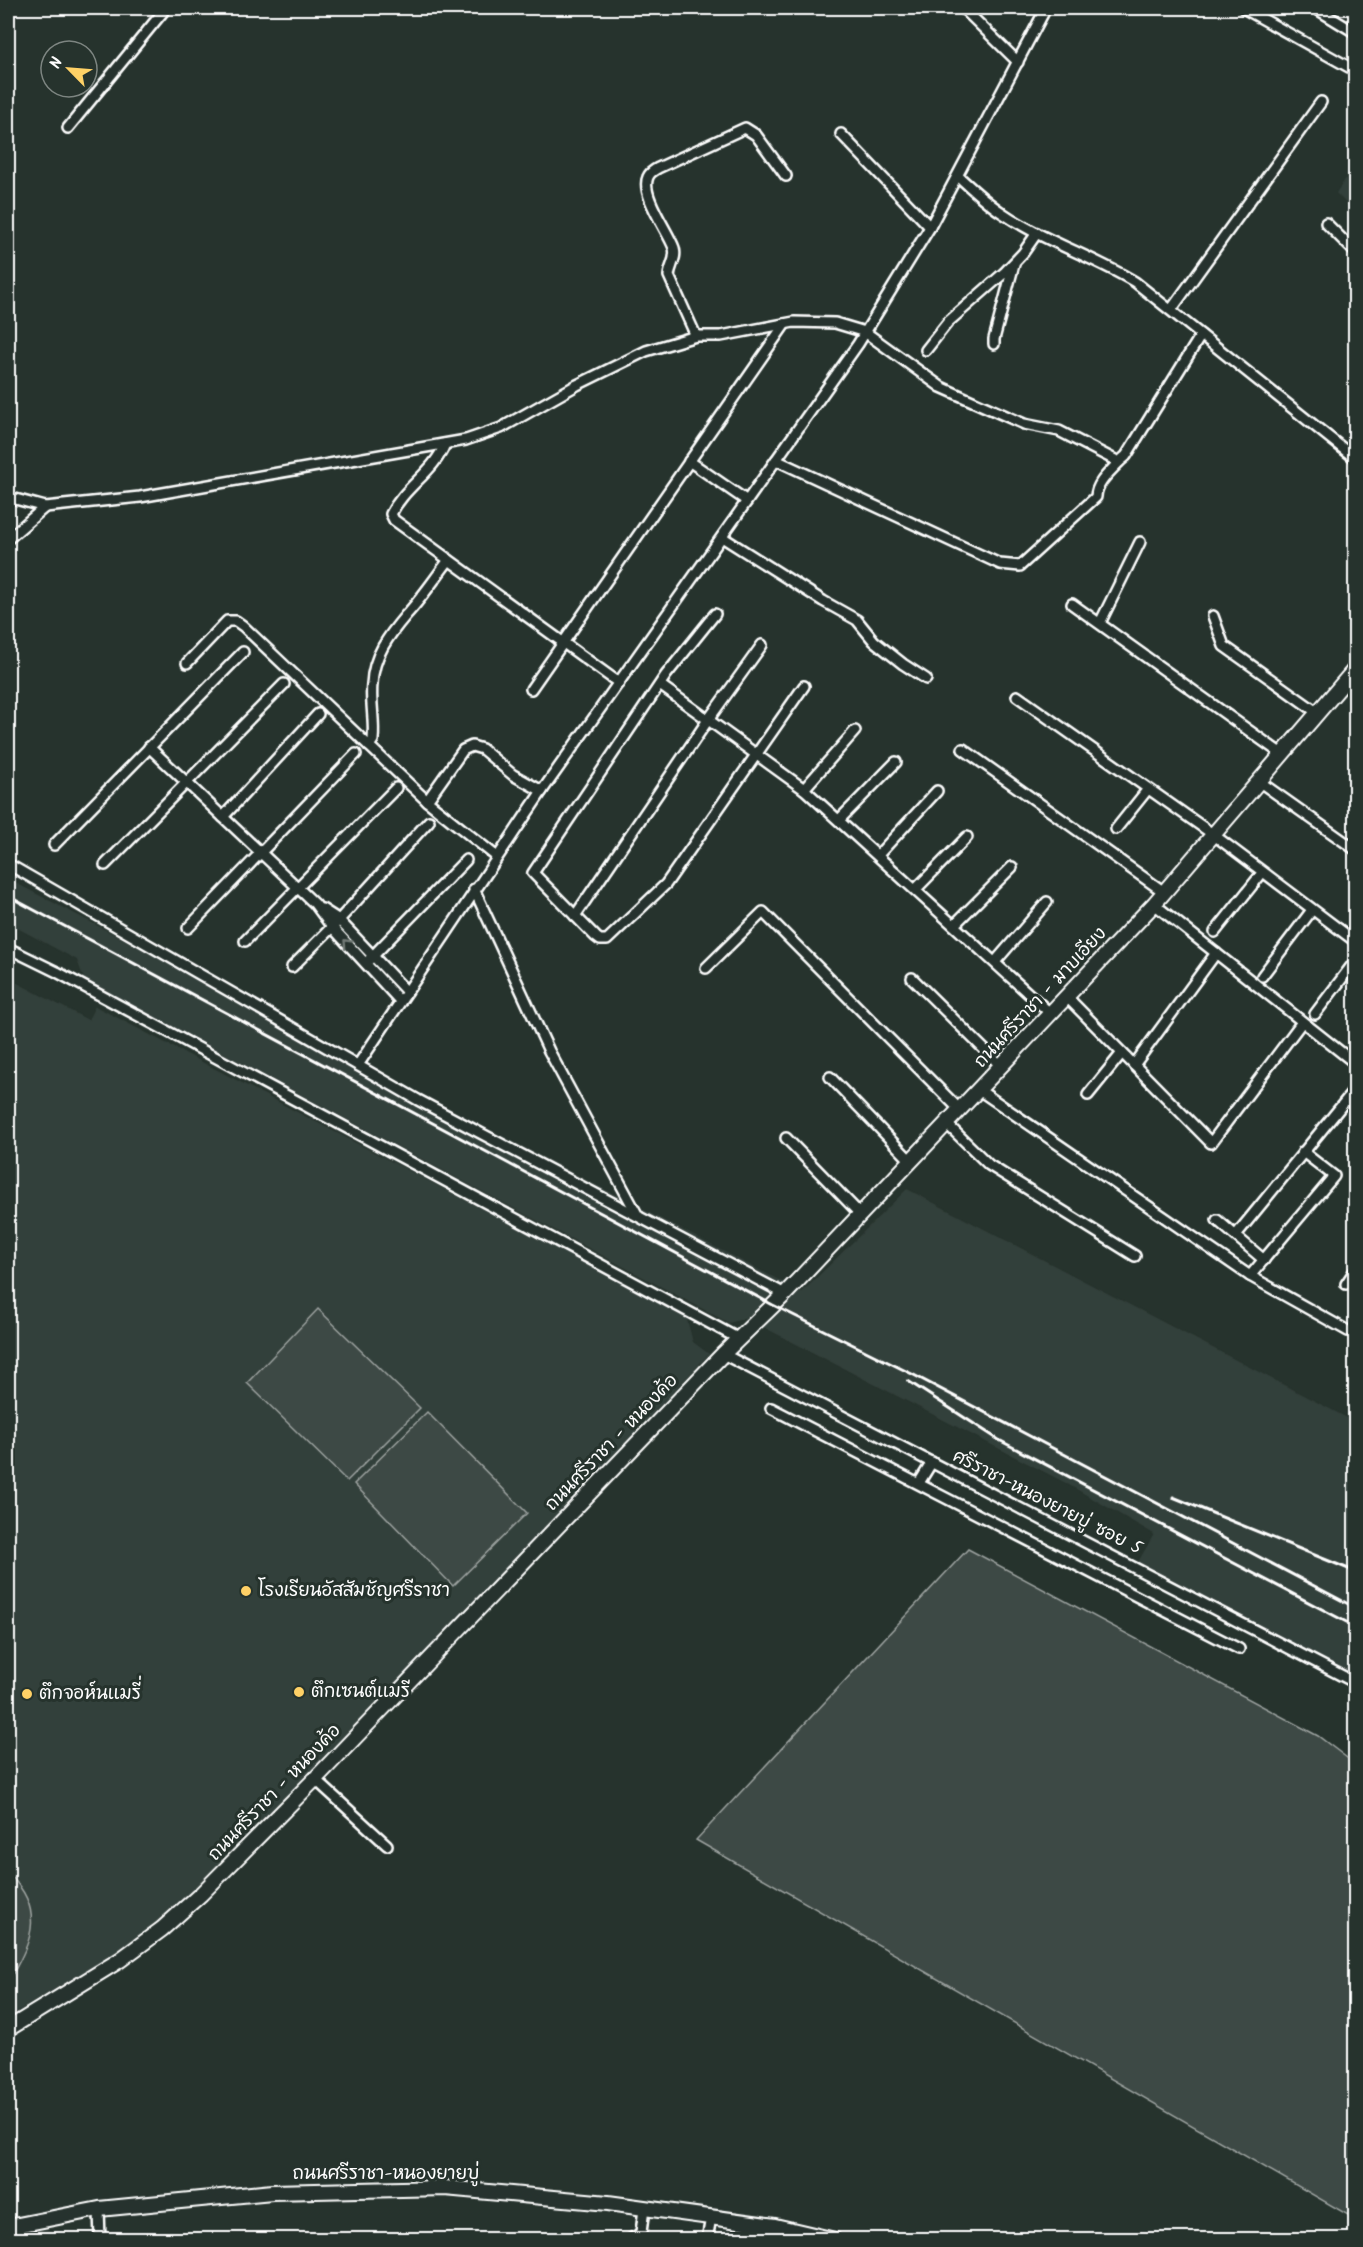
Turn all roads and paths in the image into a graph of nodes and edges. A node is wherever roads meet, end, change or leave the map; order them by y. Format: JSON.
{"nodes":[{"id":1,"x":166,"y":8,"type":"edge"},
{"id":2,"x":963,"y":8,"type":"edge"},
{"id":3,"x":1046,"y":8,"type":"edge"},
{"id":4,"x":1243,"y":8,"type":"edge"},
{"id":5,"x":1315,"y":8,"type":"edge"},
{"id":6,"x":1356,"y":33,"type":"edge"},
{"id":7,"x":1018,"y":62,"type":"junction"},
{"id":8,"x":1356,"y":71,"type":"edge"},
{"id":9,"x":1321,"y":102,"type":"dead end"},
{"id":10,"x":68,"y":128,"type":"dead end"},
{"id":11,"x":841,"y":134,"type":"dead end"},
{"id":12,"x":786,"y":177,"type":"dead end"},
{"id":13,"x":958,"y":177,"type":"junction"},
{"id":14,"x":1326,"y":223,"type":"dead end"},
{"id":15,"x":930,"y":227,"type":"junction"},
{"id":16,"x":1037,"y":233,"type":"junction"},
{"id":17,"x":1356,"y":253,"type":"edge"},
{"id":18,"x":1014,"y":262,"type":"junction"},
{"id":19,"x":1171,"y":310,"type":"junction"},
{"id":20,"x":785,"y":324,"type":"junction"},
{"id":21,"x":865,"y":332,"type":"junction"},
{"id":22,"x":1201,"y":335,"type":"junction"},
{"id":23,"x":696,"y":336,"type":"junction"},
{"id":24,"x":994,"y":344,"type":"dead end"},
{"id":25,"x":926,"y":350,"type":"dead end"},
{"id":26,"x":445,"y":444,"type":"junction"},
{"id":27,"x":1356,"y":459,"type":"edge"},
{"id":28,"x":776,"y":460,"type":"junction"},
{"id":29,"x":689,"y":461,"type":"junction"},
{"id":30,"x":1119,"y":462,"type":"junction"},
{"id":31,"x":8,"y":497,"type":"edge"},
{"id":32,"x":747,"y":501,"type":"junction"},
{"id":33,"x":45,"y":507,"type":"junction"},
{"id":34,"x":722,"y":537,"type":"junction"},
{"id":35,"x":8,"y":539,"type":"edge"},
{"id":36,"x":1140,"y":542,"type":"dead end"},
{"id":37,"x":449,"y":560,"type":"junction"},
{"id":38,"x":1072,"y":604,"type":"dead end"},
{"id":39,"x":715,"y":614,"type":"dead end"},
{"id":40,"x":1213,"y":616,"type":"dead end"},
{"id":41,"x":1100,"y":623,"type":"junction"},
{"id":42,"x":564,"y":642,"type":"junction"},
{"id":43,"x":762,"y":645,"type":"dead end"},
{"id":44,"x":243,"y":652,"type":"dead end"},
{"id":45,"x":187,"y":663,"type":"dead end"},
{"id":46,"x":1356,"y":668,"type":"edge"},
{"id":47,"x":926,"y":678,"type":"dead end"},
{"id":48,"x":620,"y":683,"type":"junction"},
{"id":49,"x":284,"y":684,"type":"dead end"},
{"id":50,"x":660,"y":685,"type":"junction"},
{"id":51,"x":804,"y":686,"type":"dead end"},
{"id":52,"x":531,"y":689,"type":"dead end"},
{"id":53,"x":1017,"y":696,"type":"dead end"},
{"id":54,"x":1318,"y":713,"type":"junction"},
{"id":55,"x":318,"y":714,"type":"dead end"},
{"id":56,"x":708,"y":720,"type":"junction"},
{"id":57,"x":855,"y":731,"type":"dead end"},
{"id":58,"x":369,"y":746,"type":"junction"},
{"id":59,"x":149,"y":747,"type":"junction"},
{"id":60,"x":963,"y":749,"type":"dead end"},
{"id":61,"x":356,"y":754,"type":"dead end"},
{"id":62,"x":756,"y":754,"type":"junction"},
{"id":63,"x":1283,"y":755,"type":"junction"},
{"id":64,"x":896,"y":762,"type":"dead end"},
{"id":65,"x":1260,"y":782,"type":"junction"},
{"id":66,"x":188,"y":783,"type":"junction"},
{"id":67,"x":396,"y":788,"type":"dead end"},
{"id":68,"x":804,"y":789,"type":"junction"},
{"id":69,"x":1148,"y":789,"type":"junction"},
{"id":70,"x":542,"y":791,"type":"junction"},
{"id":71,"x":937,"y":791,"type":"dead end"},
{"id":72,"x":427,"y":801,"type":"junction"},
{"id":73,"x":223,"y":817,"type":"junction"},
{"id":74,"x":839,"y":820,"type":"junction"},
{"id":75,"x":429,"y":821,"type":"dead end"},
{"id":76,"x":1116,"y":829,"type":"dead end"},
{"id":77,"x":1214,"y":835,"type":"junction"},
{"id":78,"x":967,"y":837,"type":"dead end"},
{"id":79,"x":54,"y":845,"type":"dead end"},
{"id":80,"x":1356,"y":850,"type":"edge"},
{"id":81,"x":261,"y":852,"type":"junction"},
{"id":82,"x":878,"y":855,"type":"junction"},
{"id":83,"x":497,"y":858,"type":"junction"},
{"id":84,"x":466,"y":860,"type":"dead end"},
{"id":85,"x":8,"y":864,"type":"edge"},
{"id":86,"x":105,"y":865,"type":"dead end"},
{"id":87,"x":1012,"y":867,"type":"dead end"},
{"id":88,"x":1262,"y":873,"type":"junction"},
{"id":89,"x":297,"y":887,"type":"junction"},
{"id":90,"x":474,"y":889,"type":"junction"},
{"id":91,"x":916,"y":890,"type":"junction"},
{"id":92,"x":1164,"y":892,"type":"junction"},
{"id":93,"x":1047,"y":902,"type":"dead end"},
{"id":94,"x":1154,"y":904,"type":"junction"},
{"id":95,"x":1312,"y":910,"type":"junction"},
{"id":96,"x":575,"y":916,"type":"junction"},
{"id":97,"x":335,"y":923,"type":"junction"},
{"id":98,"x":954,"y":925,"type":"junction"},
{"id":99,"x":188,"y":927,"type":"dead end"},
{"id":100,"x":1215,"y":932,"type":"dead end"},
{"id":101,"x":245,"y":941,"type":"dead end"},
{"id":102,"x":1356,"y":942,"type":"edge"},
{"id":103,"x":8,"y":948,"type":"edge"},
{"id":104,"x":1216,"y":953,"type":"junction"},
{"id":105,"x":369,"y":960,"type":"junction"},
{"id":106,"x":1356,"y":960,"type":"edge"},
{"id":107,"x":994,"y":962,"type":"junction"},
{"id":108,"x":292,"y":967,"type":"dead end"},
{"id":109,"x":706,"y":968,"type":"dead end"},
{"id":110,"x":1262,"y":976,"type":"dead end"},
{"id":111,"x":912,"y":978,"type":"dead end"},
{"id":112,"x":406,"y":992,"type":"junction"},
{"id":113,"x":1066,"y":997,"type":"junction"},
{"id":114,"x":400,"y":1001,"type":"junction"},
{"id":115,"x":1051,"y":1014,"type":"junction"},
{"id":116,"x":1316,"y":1014,"type":"dead end"},
{"id":117,"x":1302,"y":1022,"type":"junction"},
{"id":118,"x":1122,"y":1053,"type":"junction"},
{"id":119,"x":1356,"y":1064,"type":"edge"},
{"id":120,"x":358,"y":1065,"type":"junction"},
{"id":121,"x":1134,"y":1065,"type":"junction"},
{"id":122,"x":1001,"y":1066,"type":"junction"},
{"id":123,"x":830,"y":1077,"type":"dead end"},
{"id":124,"x":1356,"y":1088,"type":"edge"},
{"id":125,"x":979,"y":1090,"type":"junction"},
{"id":126,"x":1088,"y":1095,"type":"dead end"},
{"id":127,"x":960,"y":1110,"type":"junction"},
{"id":128,"x":947,"y":1124,"type":"junction"},
{"id":129,"x":786,"y":1138,"type":"dead end"},
{"id":130,"x":1304,"y":1152,"type":"junction"},
{"id":131,"x":911,"y":1161,"type":"junction"},
{"id":132,"x":861,"y":1215,"type":"junction"},
{"id":133,"x":638,"y":1216,"type":"junction"},
{"id":134,"x":1217,"y":1220,"type":"dead end"},
{"id":135,"x":1236,"y":1235,"type":"junction"},
{"id":136,"x":1135,"y":1256,"type":"dead end"},
{"id":137,"x":1264,"y":1260,"type":"junction"},
{"id":138,"x":1356,"y":1269,"type":"edge"},
{"id":139,"x":1250,"y":1276,"type":"junction"},
{"id":140,"x":1346,"y":1284,"type":"dead end"},
{"id":141,"x":785,"y":1294,"type":"junction"},
{"id":142,"x":1348,"y":1331,"type":"dead end"},
{"id":143,"x":739,"y":1339,"type":"junction"},
{"id":144,"x":723,"y":1354,"type":"junction"},
{"id":145,"x":771,"y":1408,"type":"dead end"},
{"id":146,"x":932,"y":1462,"type":"junction"},
{"id":147,"x":919,"y":1483,"type":"junction"},
{"id":148,"x":1239,"y":1649,"type":"dead end"},
{"id":149,"x":1356,"y":1683,"type":"edge"},
{"id":150,"x":315,"y":1779,"type":"junction"},
{"id":151,"x":387,"y":1845,"type":"dead end"},
{"id":152,"x":8,"y":2028,"type":"edge"},
{"id":153,"x":644,"y":2208,"type":"junction"},
{"id":154,"x":99,"y":2209,"type":"junction"},
{"id":155,"x":711,"y":2217,"type":"junction"},
{"id":156,"x":12,"y":2226,"type":"edge"},
{"id":157,"x":774,"y":2233,"type":"edge"},
{"id":158,"x":640,"y":2237,"type":"edge"},
{"id":159,"x":835,"y":2239,"type":"edge"},
{"id":160,"x":17,"y":2240,"type":"edge"},
{"id":161,"x":100,"y":2240,"type":"edge"},
{"id":162,"x":629,"y":2240,"type":"edge"},
{"id":163,"x":707,"y":2240,"type":"edge"}],
"edges":[{"from":1,"to":10,"type":"street"},
{"from":2,"to":7,"type":"street"},
{"from":3,"to":7,"type":"street"},
{"from":4,"to":8,"type":"street"},
{"from":5,"to":6,"type":"street"},
{"from":7,"to":13,"type":"street"},
{"from":9,"to":19,"type":"street"},
{"from":11,"to":15,"type":"street"},
{"from":12,"to":23,"type":"street"},
{"from":13,"to":15,"type":"street"},
{"from":13,"to":16,"type":"street"},
{"from":14,"to":17,"type":"street"},
{"from":15,"to":21,"type":"street"},
{"from":16,"to":18,"type":"street"},
{"from":16,"to":19,"type":"street"},
{"from":18,"to":24,"type":"street"},
{"from":18,"to":25,"type":"street"},
{"from":19,"to":22,"type":"street"},
{"from":20,"to":21,"type":"street"},
{"from":20,"to":23,"type":"street"},
{"from":20,"to":29,"type":"street"},
{"from":21,"to":28,"type":"street"},
{"from":21,"to":30,"type":"street"},
{"from":22,"to":27,"type":"street"},
{"from":22,"to":30,"type":"street"},
{"from":23,"to":26,"type":"street"},
{"from":26,"to":33,"type":"street"},
{"from":26,"to":37,"type":"street"},
{"from":28,"to":30,"type":"street"},
{"from":28,"to":32,"type":"street"},
{"from":29,"to":32,"type":"street"},
{"from":29,"to":42,"type":"street"},
{"from":31,"to":33,"type":"street"},
{"from":32,"to":34,"type":"street"},
{"from":33,"to":35,"type":"street"},
{"from":34,"to":47,"type":"street"},
{"from":34,"to":48,"type":"street"},
{"from":36,"to":41,"type":"street"},
{"from":37,"to":42,"type":"street"},
{"from":37,"to":58,"type":"street"},
{"from":38,"to":41,"type":"street"},
{"from":39,"to":50,"type":"street"},
{"from":40,"to":54,"type":"street"},
{"from":41,"to":63,"type":"street"},
{"from":42,"to":48,"type":"street"},
{"from":42,"to":52,"type":"street"},
{"from":43,"to":56,"type":"street"},
{"from":44,"to":59,"type":"street"},
{"from":45,"to":58,"type":"street"},
{"from":46,"to":54,"type":"main road","name":"ถนนศรีราชา - มาบเอียง"},
{"from":48,"to":70,"type":"street"},
{"from":49,"to":66,"type":"street"},
{"from":50,"to":56,"type":"street"},
{"from":50,"to":96,"type":"street"},
{"from":51,"to":62,"type":"street"},
{"from":53,"to":69,"type":"street"},
{"from":54,"to":63,"type":"main road","name":"ถนนศรีราชา - มาบเอียง"},
{"from":55,"to":73,"type":"street"},
{"from":56,"to":62,"type":"street"},
{"from":56,"to":96,"type":"street"},
{"from":57,"to":68,"type":"street"},
{"from":58,"to":72,"type":"street"},
{"from":59,"to":66,"type":"street"},
{"from":59,"to":79,"type":"street"},
{"from":60,"to":92,"type":"street"},
{"from":61,"to":81,"type":"street"},
{"from":62,"to":68,"type":"street"},
{"from":62,"to":96,"type":"street"},
{"from":63,"to":65,"type":"main road","name":"ถนนศรีราชา - มาบเอียง"},
{"from":64,"to":74,"type":"street"},
{"from":65,"to":77,"type":"main road","name":"ถนนศรีราชา - มาบเอียง"},
{"from":65,"to":80,"type":"street"},
{"from":66,"to":73,"type":"street"},
{"from":66,"to":86,"type":"street"},
{"from":67,"to":89,"type":"street"},
{"from":68,"to":74,"type":"street"},
{"from":69,"to":76,"type":"street"},
{"from":69,"to":77,"type":"street"},
{"from":70,"to":72,"type":"street"},
{"from":70,"to":83,"type":"street"},
{"from":71,"to":82,"type":"street"},
{"from":72,"to":83,"type":"street"},
{"from":73,"to":81,"type":"street"},
{"from":74,"to":82,"type":"street"},
{"from":75,"to":97,"type":"street"},
{"from":77,"to":88,"type":"street"},
{"from":77,"to":92,"type":"main road","name":"ถนนศรีราชา - มาบเอียง"},
{"from":78,"to":91,"type":"street"},
{"from":81,"to":89,"type":"street"},
{"from":81,"to":99,"type":"street"},
{"from":82,"to":91,"type":"street"},
{"from":83,"to":90,"type":"street"},
{"from":84,"to":105,"type":"street"},
{"from":85,"to":120,"type":"street"},
{"from":87,"to":98,"type":"street"},
{"from":88,"to":95,"type":"street"},
{"from":88,"to":100,"type":"street"},
{"from":89,"to":97,"type":"street"},
{"from":89,"to":101,"type":"street"},
{"from":90,"to":112,"type":"street"},
{"from":90,"to":133,"type":"street"},
{"from":91,"to":98,"type":"street"},
{"from":92,"to":94,"type":"main road","name":"ถนนศรีราชา - มาบเอียง"},
{"from":93,"to":107,"type":"street"},
{"from":94,"to":104,"type":"street"},
{"from":94,"to":113,"type":"main road","name":"ถนนศรีราชา - มาบเอียง"},
{"from":95,"to":102,"type":"street"},
{"from":95,"to":110,"type":"street"},
{"from":97,"to":105,"type":"street"},
{"from":97,"to":108,"type":"street"},
{"from":98,"to":107,"type":"street"},
{"from":103,"to":143,"type":"street"},
{"from":104,"to":117,"type":"street"},
{"from":104,"to":121,"type":"street"},
{"from":105,"to":112,"type":"street"},
{"from":105,"to":114,"type":"street"},
{"from":106,"to":116,"type":"street"},
{"from":107,"to":115,"type":"street"},
{"from":109,"to":127,"type":"street"},
{"from":111,"to":122,"type":"street"},
{"from":112,"to":114,"type":"street"},
{"from":113,"to":115,"type":"main road","name":"ถนนศรีราชา - มาบเอียง"},
{"from":113,"to":118,"type":"street"},
{"from":114,"to":120,"type":"street"},
{"from":115,"to":122,"type":"main road","name":"ถนนศรีราชา - มาบเอียง"},
{"from":117,"to":119,"type":"street"},
{"from":117,"to":121,"type":"street"},
{"from":118,"to":121,"type":"street"},
{"from":118,"to":126,"type":"street"},
{"from":120,"to":133,"type":"street"},
{"from":122,"to":125,"type":"main road","name":"ถนนศรีราชา - มาบเอียง"},
{"from":123,"to":131,"type":"street"},
{"from":124,"to":130,"type":"street"},
{"from":125,"to":127,"type":"main road","name":"ถนนศรีราชา - มาบเอียง"},
{"from":125,"to":139,"type":"street"},
{"from":127,"to":128,"type":"main road","name":"ถนนศรีราชา - มาบเอียง"},
{"from":128,"to":131,"type":"main road","name":"ถนนศรีราชา - มาบเอียง"},
{"from":128,"to":136,"type":"street"},
{"from":129,"to":132,"type":"street"},
{"from":130,"to":135,"type":"street"},
{"from":130,"to":137,"type":"street"},
{"from":131,"to":132,"type":"main road","name":"ถนนศรีราชา - มาบเอียง"},
{"from":132,"to":141,"type":"main road","name":"ถนนศรีราชา - มาบเอียง"},
{"from":133,"to":141,"type":"street"},
{"from":134,"to":135,"type":"street"},
{"from":135,"to":137,"type":"street"},
{"from":137,"to":139,"type":"street"},
{"from":138,"to":140,"type":"street"},
{"from":139,"to":142,"type":"street"},
{"from":141,"to":143,"type":"main road","name":"ถนนศรีราชา - มาบเอียง"},
{"from":143,"to":144,"type":"main road","name":"ถนนศรีราชา - หนองค้อ"},
{"from":144,"to":146,"type":"street","name":"ศรีราชา-หนองยายบู่ ซอย 5"},
{"from":144,"to":150,"type":"main road","name":"ถนนศรีราชา - หนองค้อ"},
{"from":145,"to":147,"type":"street"},
{"from":146,"to":147,"type":"street"},
{"from":146,"to":149,"type":"street","name":"ศรีราชา-หนองยายบู่ ซอย 5"},
{"from":147,"to":148,"type":"street"},
{"from":150,"to":151,"type":"street"},
{"from":150,"to":152,"type":"main road","name":"ถนนศรีราชา - หนองค้อ"},
{"from":153,"to":154,"type":"main road","name":"ถนนศรีราชา-หนองยายบู่"},
{"from":153,"to":155,"type":"main road","name":"ถนนศรีราชา-หนองยายบู่"},
{"from":153,"to":158,"type":"street"},
{"from":154,"to":156,"type":"main road","name":"ถนนศรีราชา-หนองยายบู่"},
{"from":154,"to":161,"type":"street"},
{"from":155,"to":157,"type":"main road","name":"ถนนศรีราชา-หนองยายบู่"},
{"from":155,"to":163,"type":"street"},
{"from":156,"to":160,"type":"street"},
{"from":157,"to":159,"type":"main road","name":"ถนนศรีราชา-หนองยายบู่"},
{"from":158,"to":162,"type":"street"}]}
